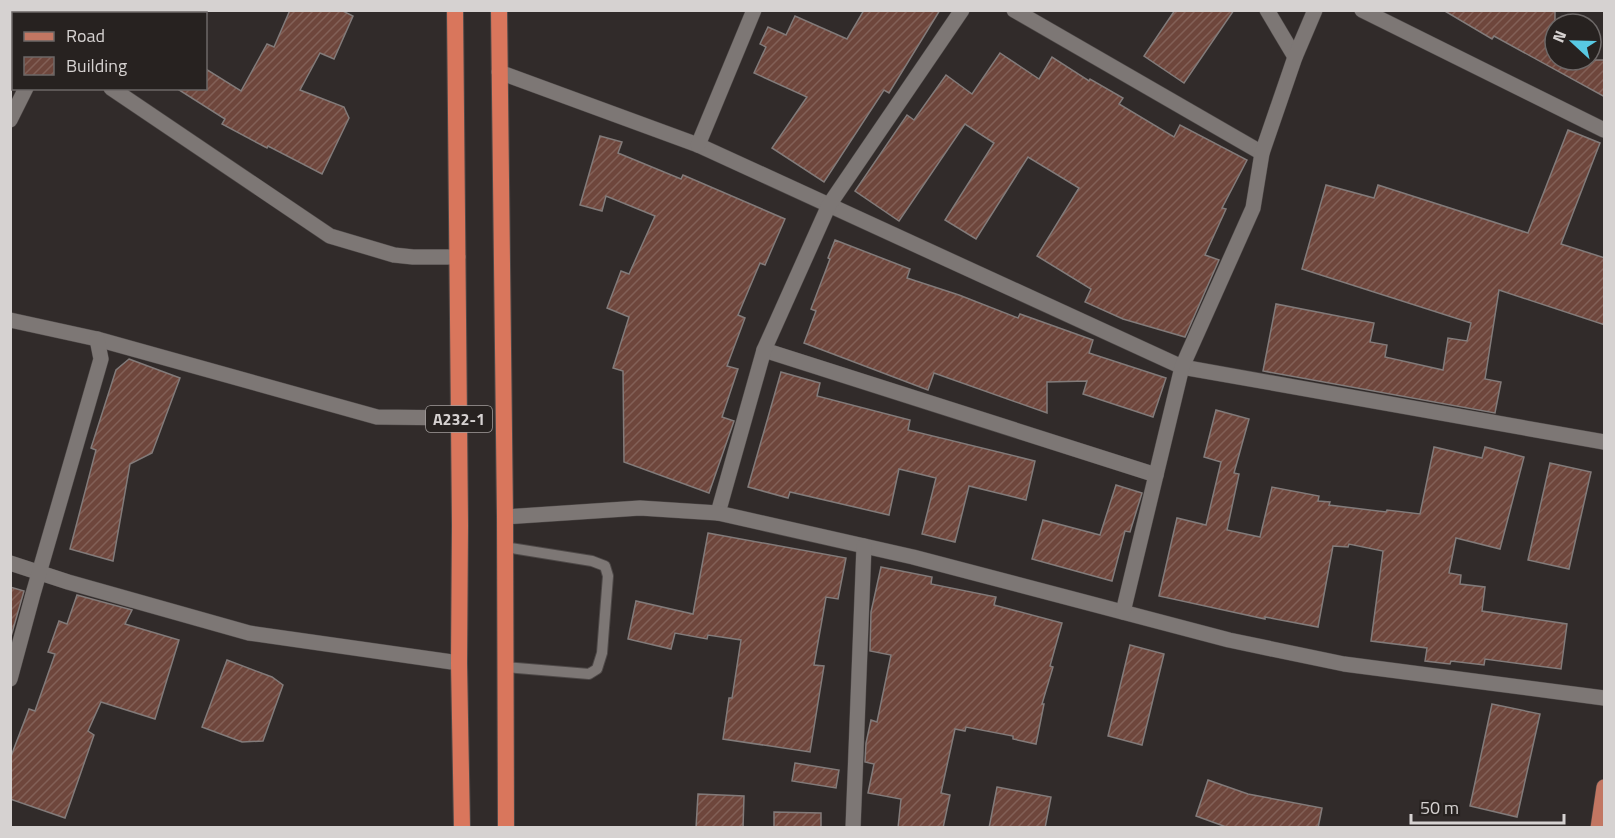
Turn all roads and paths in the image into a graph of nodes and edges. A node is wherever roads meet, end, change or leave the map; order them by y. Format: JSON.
{"nodes":[{"id":1,"x":455,"y":10,"type":"edge"},
{"id":2,"x":499,"y":10,"type":"edge"},
{"id":3,"x":754,"y":10,"type":"edge"},
{"id":4,"x":962,"y":10,"type":"edge"},
{"id":5,"x":1014,"y":10,"type":"edge"},
{"id":6,"x":1267,"y":10,"type":"edge"},
{"id":7,"x":1316,"y":10,"type":"edge"},
{"id":8,"x":1362,"y":10,"type":"edge"},
{"id":9,"x":1294,"y":57,"type":"junction"},
{"id":10,"x":499,"y":72,"type":"junction"},
{"id":11,"x":25,"y":90,"type":"edge"},
{"id":12,"x":114,"y":90,"type":"edge"},
{"id":13,"x":10,"y":120,"type":"edge"},
{"id":14,"x":1605,"y":130,"type":"edge"},
{"id":15,"x":698,"y":145,"type":"junction"},
{"id":16,"x":1262,"y":153,"type":"junction"},
{"id":17,"x":829,"y":205,"type":"junction"},
{"id":18,"x":458,"y":257,"type":"junction"},
{"id":19,"x":10,"y":320,"type":"edge"},
{"id":20,"x":97,"y":339,"type":"junction"},
{"id":21,"x":764,"y":350,"type":"junction"},
{"id":22,"x":1182,"y":367,"type":"junction"},
{"id":23,"x":459,"y":418,"type":"junction"},
{"id":24,"x":1605,"y":442,"type":"edge"},
{"id":25,"x":1156,"y":475,"type":"junction"},
{"id":26,"x":718,"y":513,"type":"junction"},
{"id":27,"x":505,"y":517,"type":"junction"},
{"id":28,"x":864,"y":546,"type":"junction"},
{"id":29,"x":505,"y":547,"type":"junction"},
{"id":30,"x":10,"y":563,"type":"edge"},
{"id":31,"x":40,"y":573,"type":"junction"},
{"id":32,"x":1123,"y":612,"type":"junction"},
{"id":33,"x":459,"y":663,"type":"junction"},
{"id":34,"x":506,"y":667,"type":"junction"},
{"id":35,"x":10,"y":679,"type":"edge"},
{"id":36,"x":1605,"y":698,"type":"edge"},
{"id":37,"x":1605,"y":787,"type":"edge"},
{"id":38,"x":1600,"y":827,"type":"edge"},
{"id":39,"x":462,"y":828,"type":"edge"},
{"id":40,"x":506,"y":828,"type":"edge"},
{"id":41,"x":853,"y":828,"type":"edge"}],
"edges":[{"from":1,"to":18,"type":"highway","number":"A232-1"},
{"from":2,"to":10,"type":"highway","number":"A232-1"},
{"from":3,"to":15,"type":"street"},
{"from":4,"to":17,"type":"street"},
{"from":5,"to":16,"type":"street"},
{"from":6,"to":9,"type":"street"},
{"from":7,"to":9,"type":"street"},
{"from":8,"to":14,"type":"street"},
{"from":9,"to":16,"type":"street"},
{"from":10,"to":15,"type":"street"},
{"from":10,"to":27,"type":"highway","number":"A232-1"},
{"from":11,"to":13,"type":"street"},
{"from":12,"to":18,"type":"street"},
{"from":15,"to":17,"type":"street"},
{"from":16,"to":22,"type":"street"},
{"from":17,"to":21,"type":"street"},
{"from":17,"to":22,"type":"street"},
{"from":18,"to":23,"type":"highway","number":"A232-1"},
{"from":19,"to":20,"type":"street"},
{"from":20,"to":23,"type":"street"},
{"from":20,"to":31,"type":"street"},
{"from":21,"to":25,"type":"street"},
{"from":21,"to":26,"type":"street"},
{"from":22,"to":24,"type":"street"},
{"from":22,"to":25,"type":"street"},
{"from":23,"to":33,"type":"highway","number":"A232-1"},
{"from":25,"to":32,"type":"street"},
{"from":26,"to":27,"type":"street"},
{"from":26,"to":28,"type":"street"},
{"from":27,"to":29,"type":"highway","number":"A232-1"},
{"from":28,"to":32,"type":"street"},
{"from":28,"to":41,"type":"street"},
{"from":29,"to":34,"type":"highway","number":"A232-1"},
{"from":29,"to":34,"type":"lane"},
{"from":30,"to":31,"type":"street"},
{"from":31,"to":33,"type":"street"},
{"from":31,"to":35,"type":"street"},
{"from":32,"to":36,"type":"street"},
{"from":33,"to":39,"type":"highway","number":"A232-1"},
{"from":34,"to":40,"type":"highway","number":"A232-1"},
{"from":37,"to":38,"type":"main road"}]}
